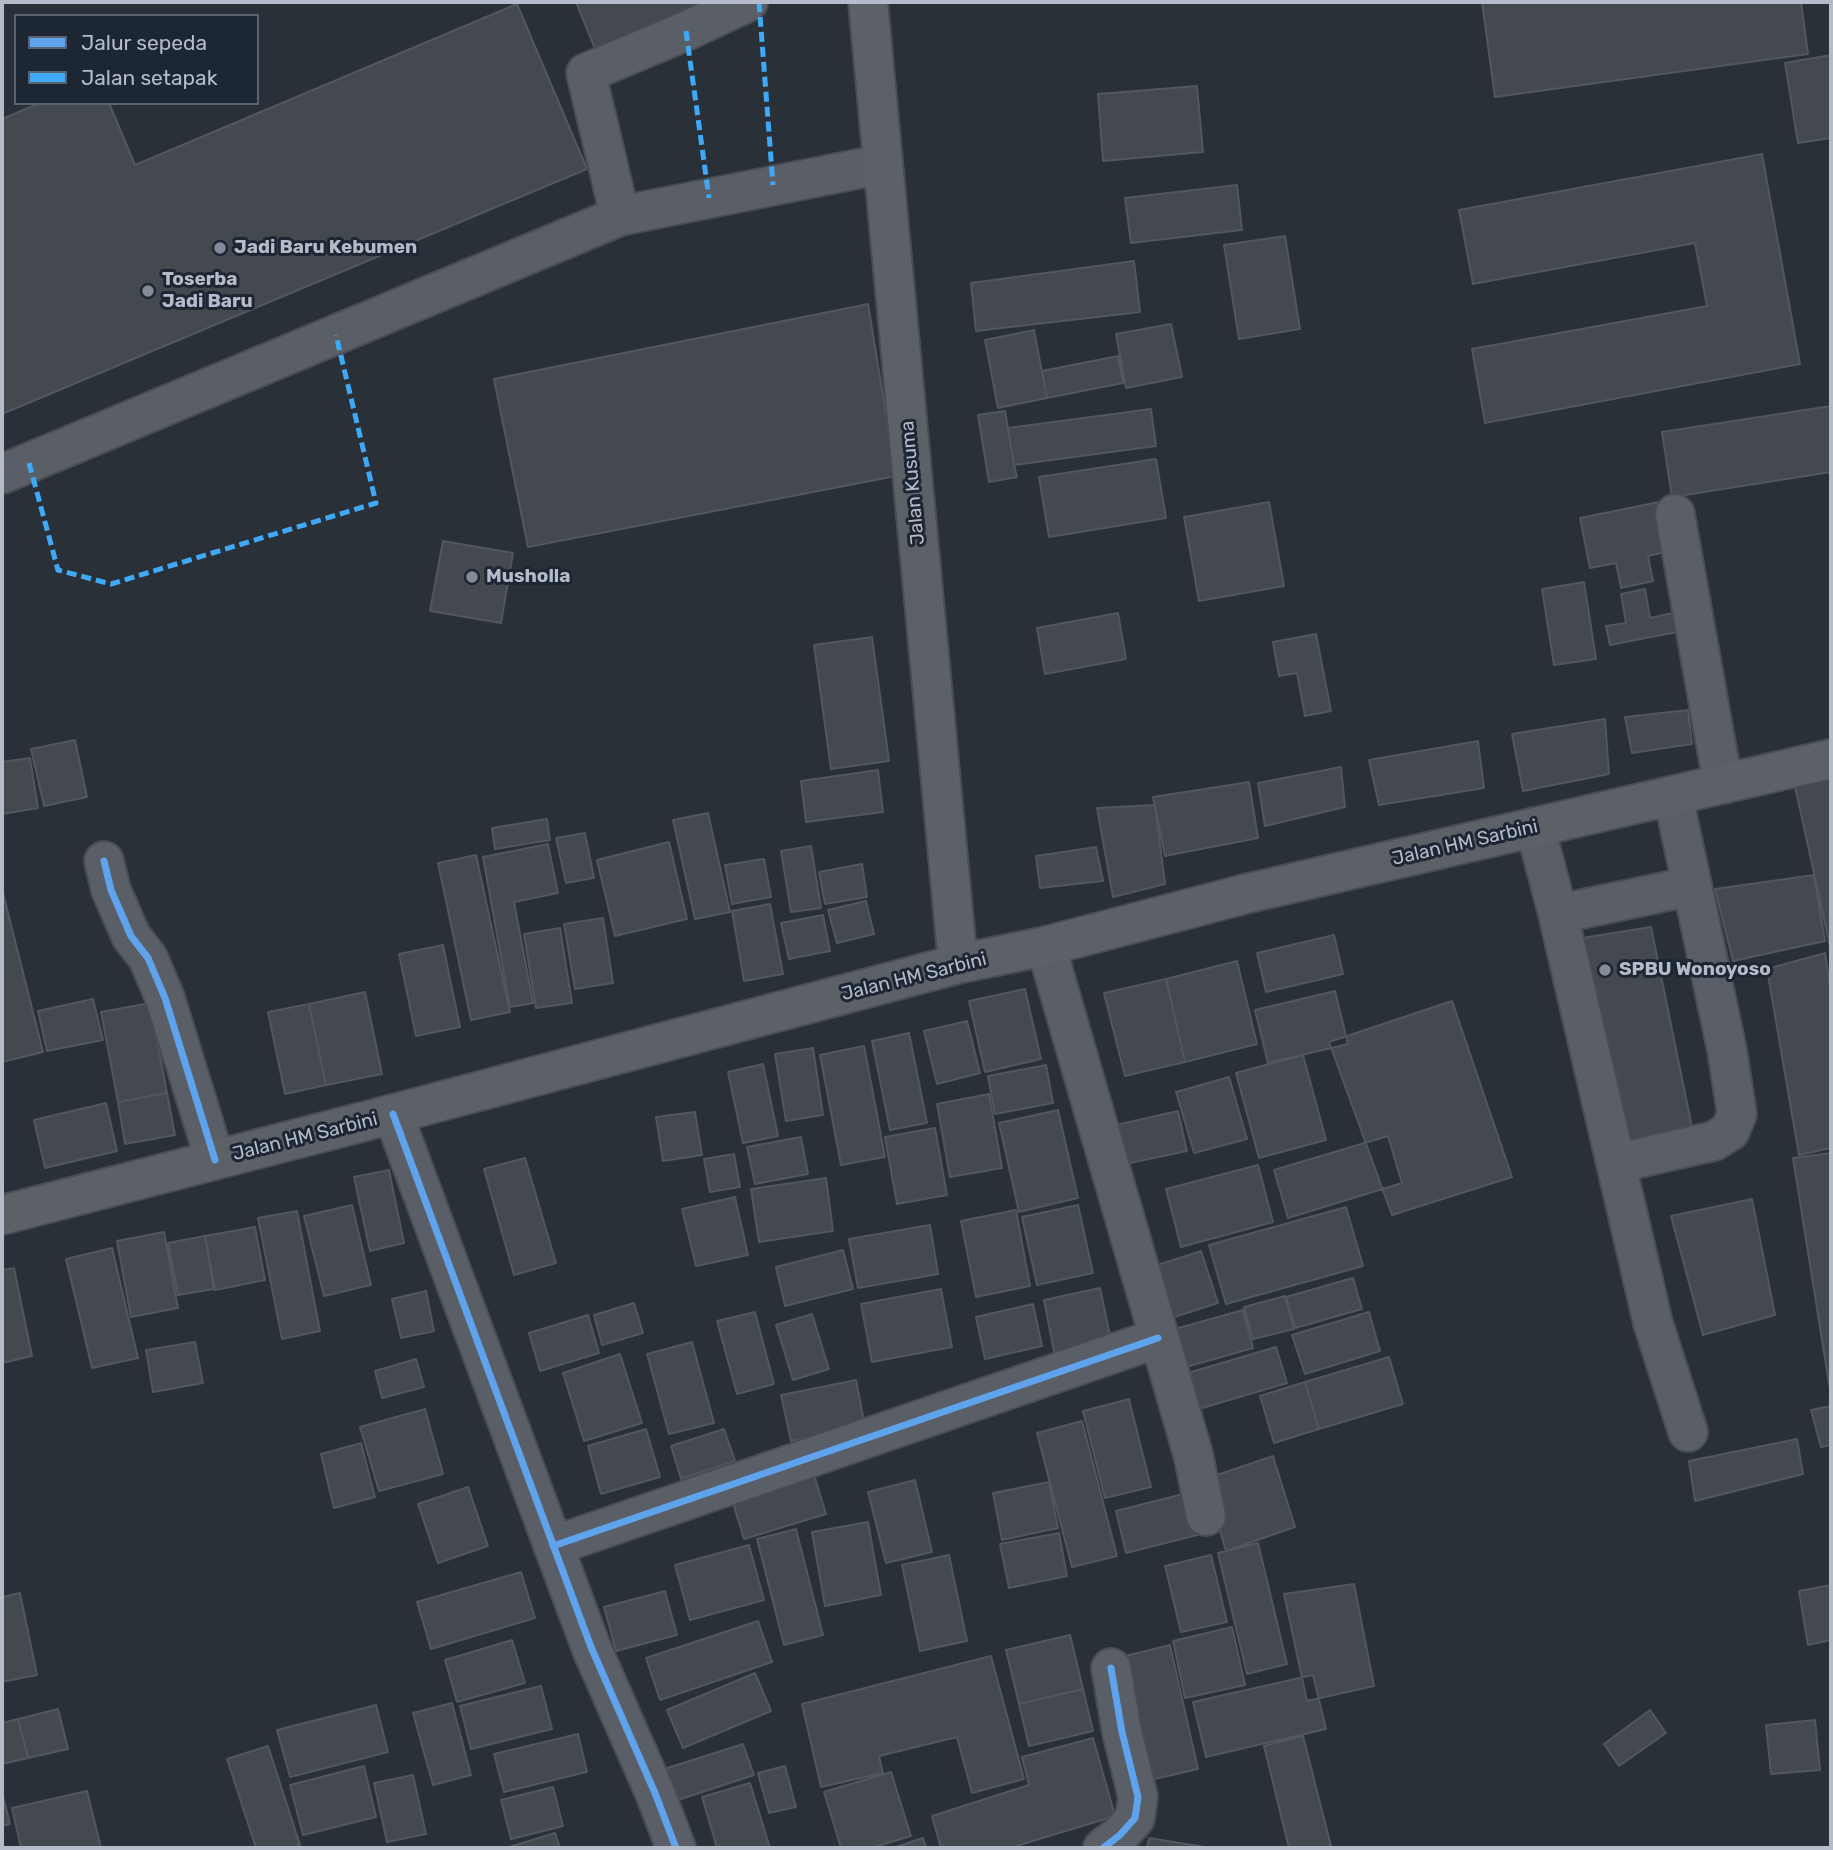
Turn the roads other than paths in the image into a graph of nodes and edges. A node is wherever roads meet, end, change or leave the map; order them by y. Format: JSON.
{"nodes":[{"id":1,"x":748,"y":2,"type":"edge"},
{"id":2,"x":868,"y":2,"type":"edge"},
{"id":3,"x":883,"y":164,"type":"junction"},
{"id":4,"x":620,"y":216,"type":"junction"},
{"id":5,"x":2,"y":474,"type":"edge"},
{"id":6,"x":1675,"y":514,"type":"dead end"},
{"id":7,"x":1829,"y":768,"type":"edge"},
{"id":8,"x":1723,"y":784,"type":"junction"},
{"id":9,"x":1673,"y":796,"type":"junction"},
{"id":10,"x":1535,"y":827,"type":"junction"},
{"id":11,"x":104,"y":861,"type":"dead end"},
{"id":12,"x":1692,"y":886,"type":"junction"},
{"id":13,"x":1558,"y":914,"type":"junction"},
{"id":14,"x":1046,"y":946,"type":"junction"},
{"id":15,"x":958,"y":964,"type":"junction"},
{"id":16,"x":393,"y":1114,"type":"junction"},
{"id":17,"x":215,"y":1160,"type":"junction"},
{"id":18,"x":1617,"y":1163,"type":"junction"},
{"id":19,"x":2,"y":1215,"type":"edge"},
{"id":20,"x":1158,"y":1338,"type":"junction"},
{"id":21,"x":1688,"y":1432,"type":"dead end"},
{"id":22,"x":1206,"y":1516,"type":"dead end"},
{"id":23,"x":553,"y":1546,"type":"junction"},
{"id":24,"x":1111,"y":1668,"type":"dead end"},
{"id":25,"x":676,"y":1848,"type":"edge"},
{"id":26,"x":1103,"y":1848,"type":"edge"}],
"edges":[{"from":1,"to":4,"type":"street"},
{"from":2,"to":3,"type":"main road","name":"Jalan Kusuma"},
{"from":3,"to":4,"type":"street"},
{"from":3,"to":15,"type":"main road","name":"Jalan Kusuma"},
{"from":4,"to":5,"type":"street"},
{"from":6,"to":8,"type":"street"},
{"from":7,"to":8,"type":"main road","name":"Jalan HM Sarbini"},
{"from":8,"to":9,"type":"main road","name":"Jalan HM Sarbini"},
{"from":9,"to":10,"type":"main road","name":"Jalan HM Sarbini"},
{"from":9,"to":12,"type":"street"},
{"from":10,"to":13,"type":"street"},
{"from":10,"to":14,"type":"main road","name":"Jalan HM Sarbini"},
{"from":11,"to":17,"type":"street"},
{"from":12,"to":13,"type":"street"},
{"from":12,"to":18,"type":"street"},
{"from":13,"to":18,"type":"street"},
{"from":14,"to":15,"type":"main road","name":"Jalan HM Sarbini"},
{"from":14,"to":20,"type":"street"},
{"from":15,"to":16,"type":"main road","name":"Jalan HM Sarbini"},
{"from":16,"to":17,"type":"main road","name":"Jalan HM Sarbini"},
{"from":16,"to":23,"type":"street"},
{"from":17,"to":19,"type":"main road","name":"Jalan HM Sarbini"},
{"from":18,"to":21,"type":"street"},
{"from":20,"to":22,"type":"street"},
{"from":20,"to":23,"type":"street"},
{"from":23,"to":25,"type":"street"},
{"from":24,"to":26,"type":"street"}]}
